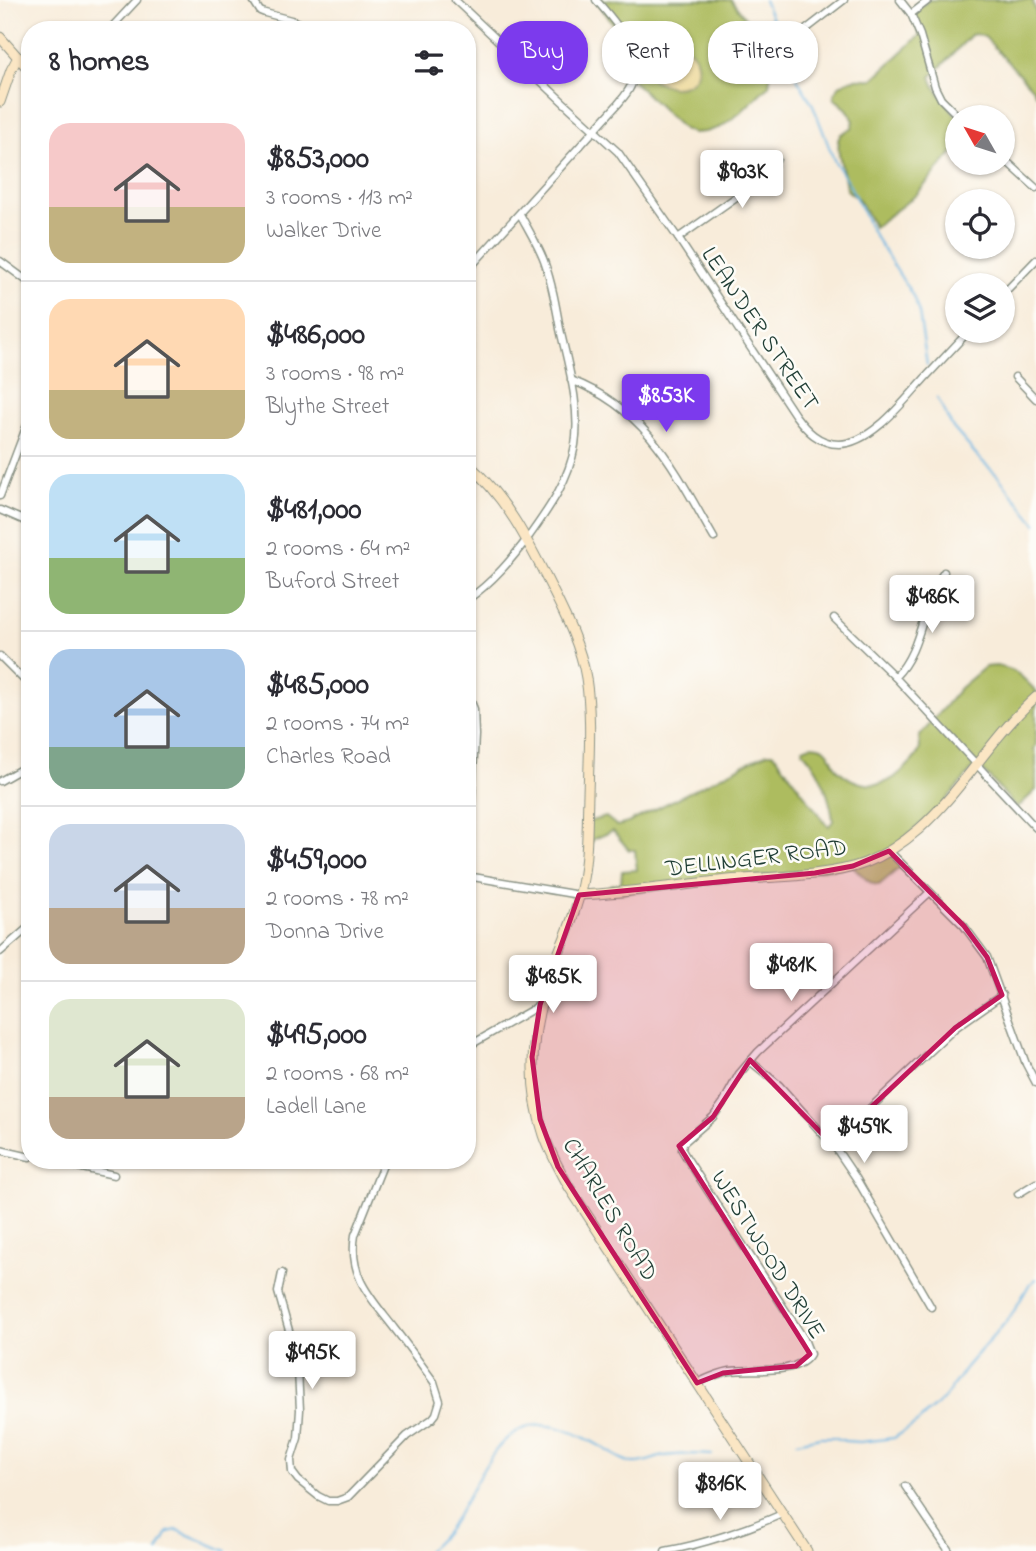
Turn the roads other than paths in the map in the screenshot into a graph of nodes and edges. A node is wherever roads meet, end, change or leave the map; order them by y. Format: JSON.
{"nodes":[{"id":1,"x":137,"y":0,"type":"edge"},
{"id":2,"x":253,"y":0,"type":"edge"},
{"id":3,"x":455,"y":0,"type":"edge"},
{"id":4,"x":596,"y":0,"type":"edge"},
{"id":5,"x":844,"y":0,"type":"edge"},
{"id":6,"x":901,"y":0,"type":"edge"},
{"id":7,"x":929,"y":0,"type":"edge"},
{"id":8,"x":911,"y":13,"type":"junction"},
{"id":9,"x":117,"y":21,"type":"edge"},
{"id":10,"x":293,"y":21,"type":"edge"},
{"id":11,"x":817,"y":21,"type":"edge"},
{"id":12,"x":0,"y":37,"type":"edge"},
{"id":13,"x":18,"y":57,"type":"junction"},
{"id":14,"x":21,"y":60,"type":"edge"},
{"id":15,"x":0,"y":102,"type":"edge"},
{"id":16,"x":948,"y":105,"type":"edge"},
{"id":17,"x":595,"y":130,"type":"junction"},
{"id":18,"x":777,"y":159,"type":"dead end"},
{"id":19,"x":1015,"y":169,"type":"edge"},
{"id":20,"x":1036,"y":188,"type":"edge"},
{"id":21,"x":520,"y":214,"type":"junction"},
{"id":22,"x":678,"y":238,"type":"junction"},
{"id":23,"x":1036,"y":260,"type":"edge"},
{"id":24,"x":0,"y":261,"type":"edge"},
{"id":25,"x":476,"y":261,"type":"edge"},
{"id":26,"x":21,"y":276,"type":"edge"},
{"id":27,"x":1015,"y":282,"type":"edge"},
{"id":28,"x":958,"y":343,"type":"edge"},
{"id":29,"x":1015,"y":377,"type":"dead end"},
{"id":30,"x":571,"y":380,"type":"junction"},
{"id":31,"x":1036,"y":399,"type":"edge"},
{"id":32,"x":21,"y":441,"type":"edge"},
{"id":33,"x":476,"y":472,"type":"edge"},
{"id":34,"x":0,"y":496,"type":"edge"},
{"id":35,"x":0,"y":510,"type":"edge"},
{"id":36,"x":21,"y":519,"type":"edge"},
{"id":37,"x":527,"y":538,"type":"junction"},
{"id":38,"x":714,"y":538,"type":"dead end"},
{"id":39,"x":944,"y":572,"type":"dead end"},
{"id":40,"x":476,"y":593,"type":"edge"},
{"id":41,"x":834,"y":618,"type":"dead end"},
{"id":42,"x":0,"y":656,"type":"edge"},
{"id":43,"x":895,"y":677,"type":"junction"},
{"id":44,"x":21,"y":678,"type":"edge"},
{"id":45,"x":1036,"y":697,"type":"edge"},
{"id":46,"x":976,"y":764,"type":"junction"},
{"id":47,"x":21,"y":769,"type":"edge"},
{"id":48,"x":0,"y":781,"type":"edge"},
{"id":49,"x":1036,"y":828,"type":"edge"},
{"id":50,"x":889,"y":851,"type":"junction"},
{"id":51,"x":476,"y":878,"type":"edge"},
{"id":52,"x":930,"y":892,"type":"junction"},
{"id":53,"x":579,"y":895,"type":"junction"},
{"id":54,"x":21,"y":934,"type":"edge"},
{"id":55,"x":0,"y":952,"type":"edge"},
{"id":56,"x":1002,"y":995,"type":"junction"},
{"id":57,"x":540,"y":1005,"type":"junction"},
{"id":58,"x":476,"y":1042,"type":"edge"},
{"id":59,"x":750,"y":1060,"type":"junction"},
{"id":60,"x":1036,"y":1083,"type":"edge"},
{"id":61,"x":832,"y":1144,"type":"junction"},
{"id":62,"x":0,"y":1150,"type":"edge"},
{"id":63,"x":21,"y":1155,"type":"edge"},
{"id":64,"x":87,"y":1169,"type":"edge"},
{"id":65,"x":383,"y":1169,"type":"edge"},
{"id":66,"x":114,"y":1175,"type":"dead end"},
{"id":67,"x":1036,"y":1183,"type":"edge"},
{"id":68,"x":1018,"y":1194,"type":"dead end"},
{"id":69,"x":282,"y":1273,"type":"dead end"},
{"id":70,"x":931,"y":1307,"type":"dead end"},
{"id":71,"x":698,"y":1383,"type":"junction"},
{"id":72,"x":905,"y":1486,"type":"dead end"},
{"id":73,"x":782,"y":1514,"type":"junction"},
{"id":74,"x":665,"y":1551,"type":"edge"},
{"id":75,"x":807,"y":1551,"type":"edge"},
{"id":76,"x":948,"y":1551,"type":"edge"}],
"edges":[{"from":1,"to":9,"type":"street"},
{"from":2,"to":10,"type":"street"},
{"from":3,"to":17,"type":"street","name":"LEANDER STREET"},
{"from":4,"to":17,"type":"street"},
{"from":5,"to":11,"type":"street"},
{"from":6,"to":8,"type":"street"},
{"from":7,"to":8,"type":"street"},
{"from":8,"to":16,"type":"street"},
{"from":12,"to":13,"type":"street"},
{"from":13,"to":14,"type":"street"},
{"from":13,"to":15,"type":"street"},
{"from":17,"to":21,"type":"street"},
{"from":17,"to":22,"type":"street","name":"LEANDER STREET"},
{"from":18,"to":22,"type":"street"},
{"from":19,"to":20,"type":"street"},
{"from":21,"to":25,"type":"street"},
{"from":21,"to":30,"type":"street"},
{"from":22,"to":28,"type":"street","name":"LEANDER STREET"},
{"from":23,"to":27,"type":"street"},
{"from":24,"to":26,"type":"street"},
{"from":29,"to":31,"type":"street"},
{"from":30,"to":37,"type":"street"},
{"from":30,"to":38,"type":"street"},
{"from":32,"to":34,"type":"street"},
{"from":33,"to":37,"type":"street","name":"CHARLES ROAD"},
{"from":35,"to":36,"type":"street"},
{"from":37,"to":40,"type":"street"},
{"from":37,"to":53,"type":"street","name":"CHARLES ROAD"},
{"from":39,"to":43,"type":"street"},
{"from":41,"to":43,"type":"street"},
{"from":42,"to":44,"type":"street"},
{"from":43,"to":46,"type":"street"},
{"from":45,"to":46,"type":"street","name":"DELLINGER ROAD"},
{"from":46,"to":49,"type":"street"},
{"from":46,"to":50,"type":"street","name":"DELLINGER ROAD"},
{"from":47,"to":48,"type":"street"},
{"from":50,"to":52,"type":"street"},
{"from":50,"to":53,"type":"street","name":"DELLINGER ROAD"},
{"from":51,"to":53,"type":"street"},
{"from":52,"to":56,"type":"street"},
{"from":52,"to":59,"type":"street"},
{"from":53,"to":57,"type":"street","name":"CHARLES ROAD"},
{"from":54,"to":55,"type":"street"},
{"from":56,"to":60,"type":"street"},
{"from":56,"to":61,"type":"street"},
{"from":57,"to":58,"type":"street"},
{"from":57,"to":71,"type":"street","name":"CHARLES ROAD"},
{"from":59,"to":61,"type":"street"},
{"from":59,"to":71,"type":"street","name":"WESTWOOD DRIVE"},
{"from":61,"to":70,"type":"street"},
{"from":62,"to":63,"type":"street"},
{"from":64,"to":66,"type":"street"},
{"from":65,"to":69,"type":"street"},
{"from":67,"to":68,"type":"street"},
{"from":71,"to":73,"type":"street","name":"CHARLES ROAD"},
{"from":72,"to":76,"type":"street"},
{"from":73,"to":74,"type":"street"},
{"from":73,"to":75,"type":"street","name":"CHARLES ROAD"}]}
